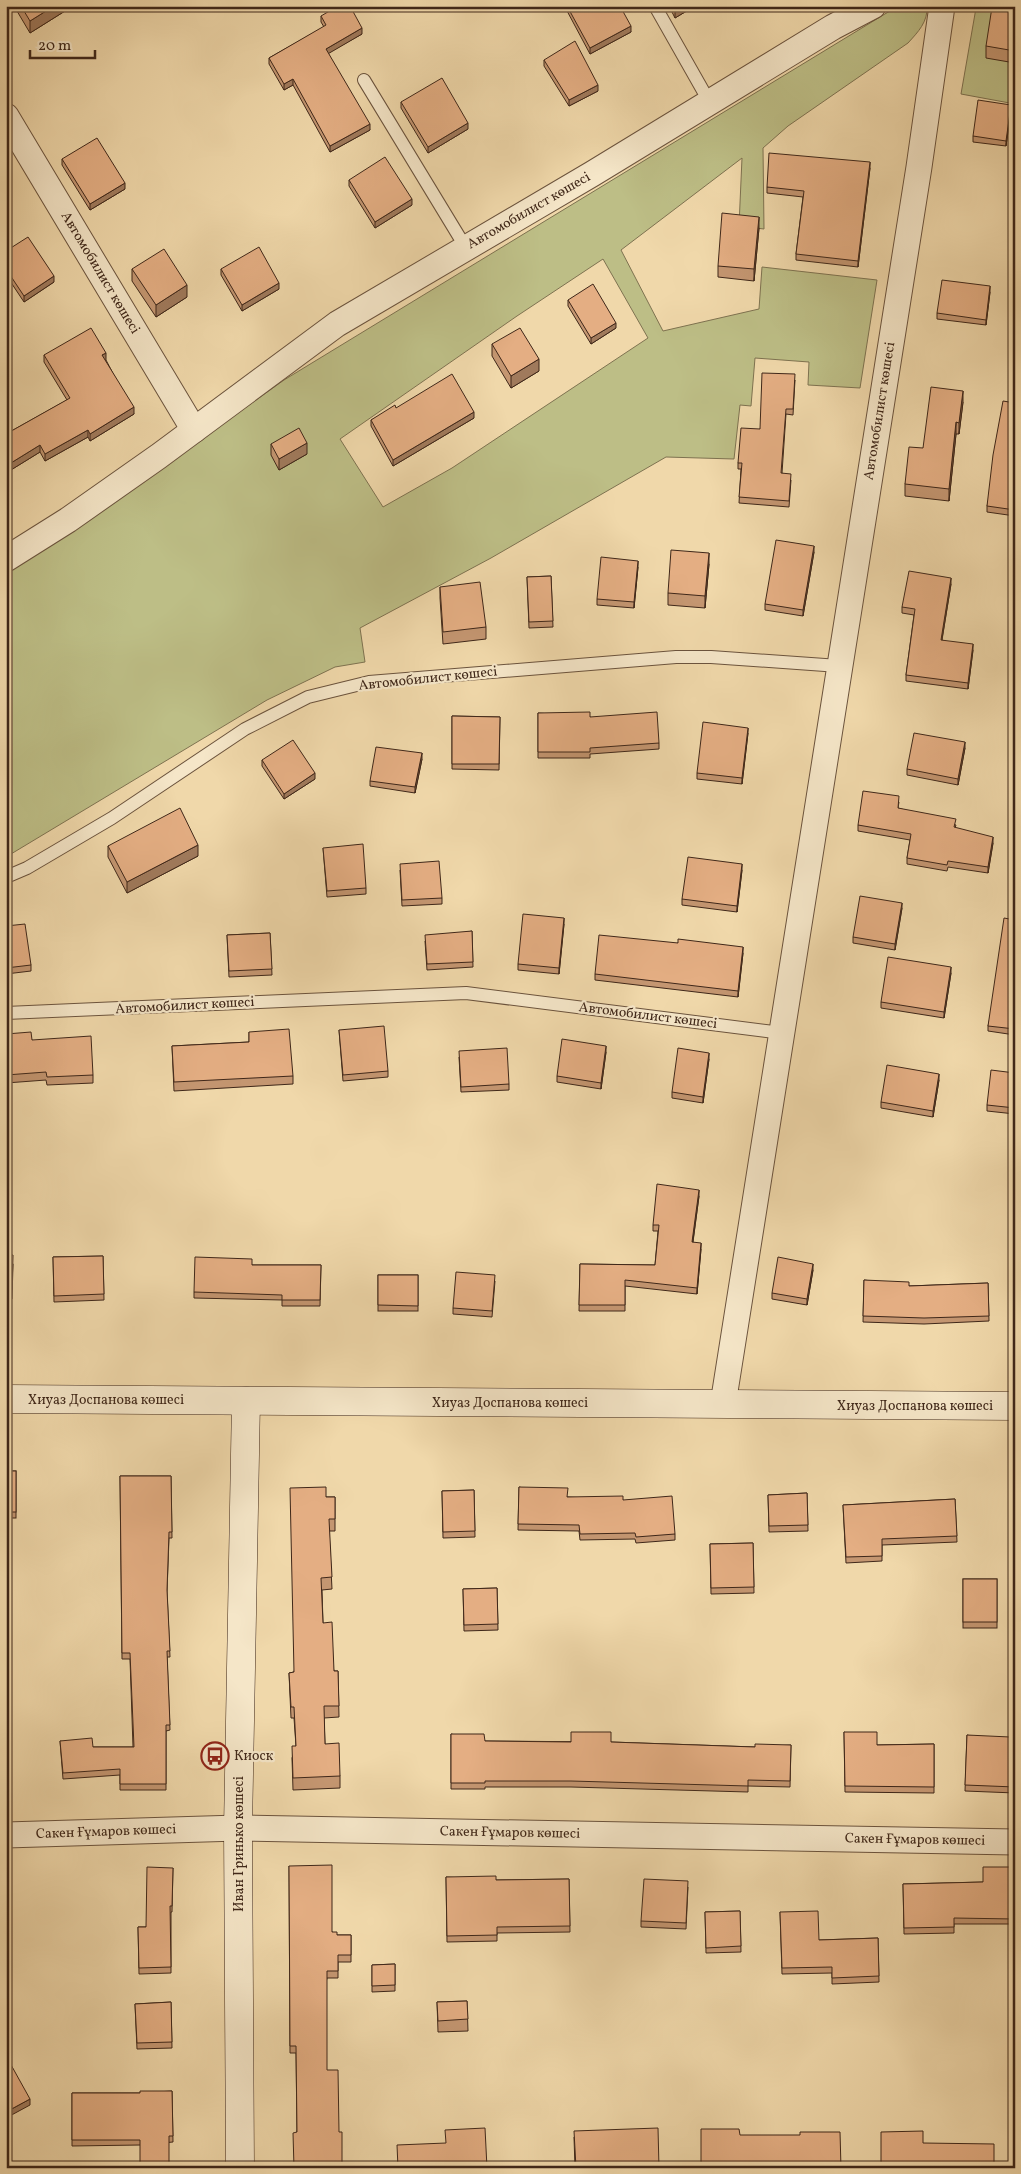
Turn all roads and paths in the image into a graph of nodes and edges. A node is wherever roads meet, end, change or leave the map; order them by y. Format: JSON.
{"nodes":[{"id":1,"x":655,"y":6,"type":"edge"},
{"id":2,"x":873,"y":6,"type":"edge"},
{"id":3,"x":942,"y":7,"type":"edge"},
{"id":4,"x":364,"y":80,"type":"dead end"},
{"id":5,"x":710,"y":102,"type":"junction"},
{"id":6,"x":6,"y":116,"type":"edge"},
{"id":7,"x":466,"y":248,"type":"junction"},
{"id":8,"x":194,"y":430,"type":"junction"},
{"id":9,"x":6,"y":559,"type":"edge"},
{"id":10,"x":840,"y":666,"type":"junction"},
{"id":11,"x":6,"y":877,"type":"edge"},
{"id":12,"x":6,"y":1013,"type":"edge"},
{"id":13,"x":782,"y":1033,"type":"junction"},
{"id":14,"x":6,"y":1399,"type":"edge"},
{"id":15,"x":246,"y":1401,"type":"junction"},
{"id":16,"x":723,"y":1404,"type":"junction"},
{"id":17,"x":1015,"y":1406,"type":"edge"},
{"id":18,"x":238,"y":1828,"type":"junction"},
{"id":19,"x":6,"y":1835,"type":"edge"},
{"id":20,"x":1015,"y":1842,"type":"edge"},
{"id":21,"x":240,"y":2168,"type":"edge"}],
"edges":[{"from":1,"to":5,"type":"lane"},
{"from":2,"to":5,"type":"street","name":"Автомобилист көшесі"},
{"from":3,"to":10,"type":"street","name":"Автомобилист көшесі"},
{"from":4,"to":7,"type":"lane"},
{"from":5,"to":7,"type":"street","name":"Автомобилист көшесі"},
{"from":6,"to":8,"type":"street","name":"Автомобилист көшесі"},
{"from":7,"to":8,"type":"street","name":"Автомобилист көшесі"},
{"from":8,"to":9,"type":"street","name":"Автомобилист көшесі"},
{"from":10,"to":11,"type":"lane","name":"Автомобилист көшесі"},
{"from":10,"to":13,"type":"street","name":"Автомобилист көшесі"},
{"from":12,"to":13,"type":"lane","name":"Автомобилист көшесі"},
{"from":13,"to":16,"type":"street","name":"Автомобилист көшесі"},
{"from":14,"to":15,"type":"main road","name":"Хиуаз Доспанова көшесі"},
{"from":15,"to":16,"type":"main road","name":"Хиуаз Доспанова көшесі"},
{"from":15,"to":18,"type":"main road","name":"Иван Гринько көшесі"},
{"from":16,"to":17,"type":"main road","name":"Хиуаз Доспанова көшесі"},
{"from":18,"to":19,"type":"street","name":"Сакен Ғұмаров көшесі"},
{"from":18,"to":20,"type":"street","name":"Сакен Ғұмаров көшесі"},
{"from":18,"to":21,"type":"main road","name":"Иван Гринько көшесі"}]}
